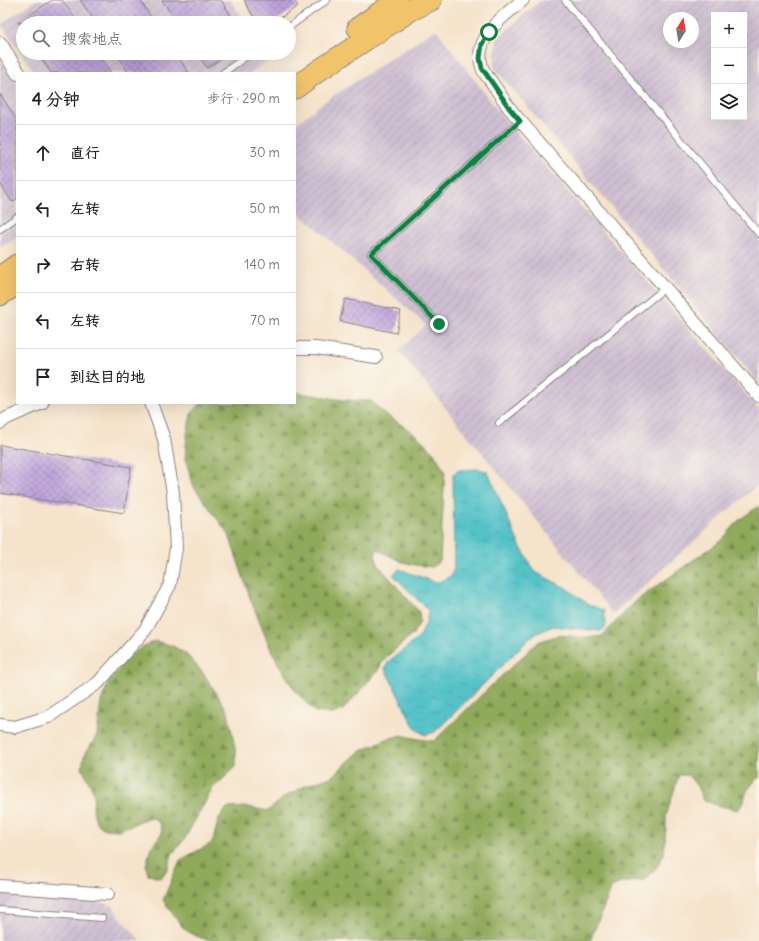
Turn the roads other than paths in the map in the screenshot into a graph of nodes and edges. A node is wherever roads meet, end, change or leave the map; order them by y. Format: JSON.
{"nodes":[{"id":1,"x":398,"y":0,"type":"edge"},
{"id":2,"x":431,"y":0,"type":"edge"},
{"id":3,"x":523,"y":0,"type":"edge"},
{"id":4,"x":565,"y":0,"type":"edge"},
{"id":5,"x":325,"y":1,"type":"edge"},
{"id":6,"x":296,"y":22,"type":"edge"},
{"id":7,"x":0,"y":44,"type":"edge"},
{"id":8,"x":241,"y":60,"type":"edge"},
{"id":9,"x":17,"y":72,"type":"edge"},
{"id":10,"x":224,"y":72,"type":"edge"},
{"id":11,"x":295,"y":72,"type":"edge"},
{"id":12,"x":296,"y":87,"type":"edge"},
{"id":13,"x":520,"y":121,"type":"junction"},
{"id":14,"x":16,"y":218,"type":"edge"},
{"id":15,"x":0,"y":229,"type":"edge"},
{"id":16,"x":759,"y":234,"type":"edge"},
{"id":17,"x":16,"y":266,"type":"edge"},
{"id":18,"x":0,"y":277,"type":"edge"},
{"id":19,"x":16,"y":285,"type":"edge"},
{"id":20,"x":665,"y":288,"type":"junction"},
{"id":21,"x":0,"y":295,"type":"edge"},
{"id":22,"x":439,"y":324,"type":"dead end"},
{"id":23,"x":296,"y":348,"type":"edge"},
{"id":24,"x":376,"y":357,"type":"dead end"},
{"id":25,"x":759,"y":396,"type":"edge"},
{"id":26,"x":40,"y":404,"type":"edge"},
{"id":27,"x":151,"y":404,"type":"edge"},
{"id":28,"x":499,"y":422,"type":"dead end"},
{"id":29,"x":0,"y":423,"type":"edge"},
{"id":30,"x":0,"y":725,"type":"edge"},
{"id":31,"x":0,"y":886,"type":"edge"},
{"id":32,"x":108,"y":894,"type":"dead end"},
{"id":33,"x":0,"y":910,"type":"edge"},
{"id":34,"x":102,"y":918,"type":"dead end"}],
"edges":[{"from":1,"to":11,"type":"highway"},
{"from":2,"to":12,"type":"highway"},
{"from":3,"to":13,"type":"street"},
{"from":4,"to":16,"type":"lane"},
{"from":5,"to":6,"type":"lane"},
{"from":7,"to":9,"type":"street"},
{"from":8,"to":10,"type":"lane"},
{"from":13,"to":20,"type":"street"},
{"from":13,"to":22,"type":"lane"},
{"from":14,"to":15,"type":"lane"},
{"from":17,"to":18,"type":"highway"},
{"from":19,"to":21,"type":"highway"},
{"from":20,"to":25,"type":"street"},
{"from":20,"to":28,"type":"lane"},
{"from":23,"to":24,"type":"street"},
{"from":26,"to":29,"type":"street"},
{"from":27,"to":30,"type":"street"},
{"from":31,"to":32,"type":"street"},
{"from":33,"to":34,"type":"lane"}]}
